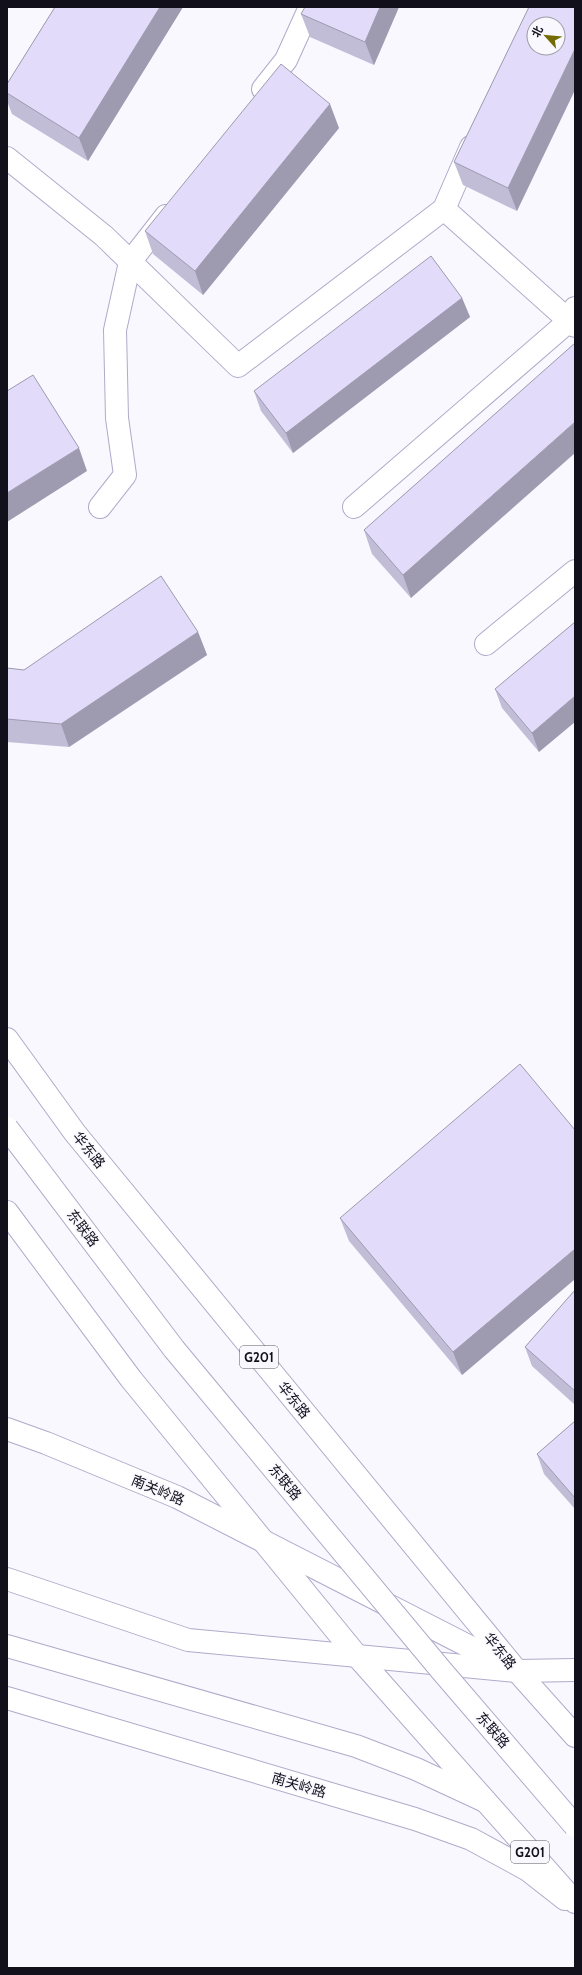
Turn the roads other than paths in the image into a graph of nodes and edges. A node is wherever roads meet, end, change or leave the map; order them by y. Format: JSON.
{"nodes":[{"id":1,"x":310,"y":7,"type":"edge"},
{"id":2,"x":252,"y":105,"type":"edge"},
{"id":3,"x":479,"y":130,"type":"edge"},
{"id":4,"x":7,"y":158,"type":"edge"},
{"id":5,"x":179,"y":199,"type":"edge"},
{"id":6,"x":444,"y":209,"type":"junction"},
{"id":7,"x":130,"y":262,"type":"junction"},
{"id":8,"x":573,"y":318,"type":"edge"},
{"id":9,"x":100,"y":507,"type":"dead end"},
{"id":10,"x":354,"y":507,"type":"dead end"},
{"id":11,"x":575,"y":571,"type":"edge"},
{"id":12,"x":486,"y":644,"type":"dead end"},
{"id":13,"x":7,"y":1040,"type":"edge"},
{"id":14,"x":7,"y":1128,"type":"edge"},
{"id":15,"x":7,"y":1212,"type":"edge"},
{"id":16,"x":7,"y":1429,"type":"edge"},
{"id":17,"x":263,"y":1542,"type":"junction"},
{"id":18,"x":12,"y":1581,"type":"edge"},
{"id":19,"x":7,"y":1646,"type":"edge"},
{"id":20,"x":357,"y":1656,"type":"junction"},
{"id":21,"x":575,"y":1670,"type":"edge"},
{"id":22,"x":517,"y":1671,"type":"junction"},
{"id":23,"x":7,"y":1698,"type":"edge"},
{"id":24,"x":575,"y":1736,"type":"edge"},
{"id":25,"x":485,"y":1801,"type":"junction"},
{"id":26,"x":575,"y":1826,"type":"edge"},
{"id":27,"x":575,"y":1902,"type":"edge"},
{"id":28,"x":575,"y":1906,"type":"edge"}],
"edges":[{"from":1,"to":2,"type":"main road"},
{"from":3,"to":6,"type":"main road"},
{"from":4,"to":7,"type":"main road"},
{"from":5,"to":7,"type":"main road"},
{"from":6,"to":7,"type":"main road"},
{"from":6,"to":8,"type":"main road"},
{"from":7,"to":9,"type":"main road"},
{"from":8,"to":10,"type":"main road"},
{"from":11,"to":12,"type":"main road"},
{"from":13,"to":22,"type":"main road","name":"华东路","number":"G201"},
{"from":14,"to":26,"type":"main road","name":"东联路","bridge":true},
{"from":15,"to":17,"type":"main road","number":"G201"},
{"from":16,"to":17,"type":"main road","name":"南关岭路"},
{"from":17,"to":20,"type":"main road","number":"G201"},
{"from":17,"to":22,"type":"main road","name":"南关岭路"},
{"from":18,"to":20,"type":"main road"},
{"from":19,"to":25,"type":"main road"},
{"from":20,"to":22,"type":"main road"},
{"from":20,"to":25,"type":"main road","number":"G201"},
{"from":21,"to":22,"type":"main road"},
{"from":22,"to":24,"type":"main road","name":"华东路","number":"G201"},
{"from":23,"to":28,"type":"main road","name":"南关岭路"},
{"from":25,"to":27,"type":"main road","number":"G201"}]}
